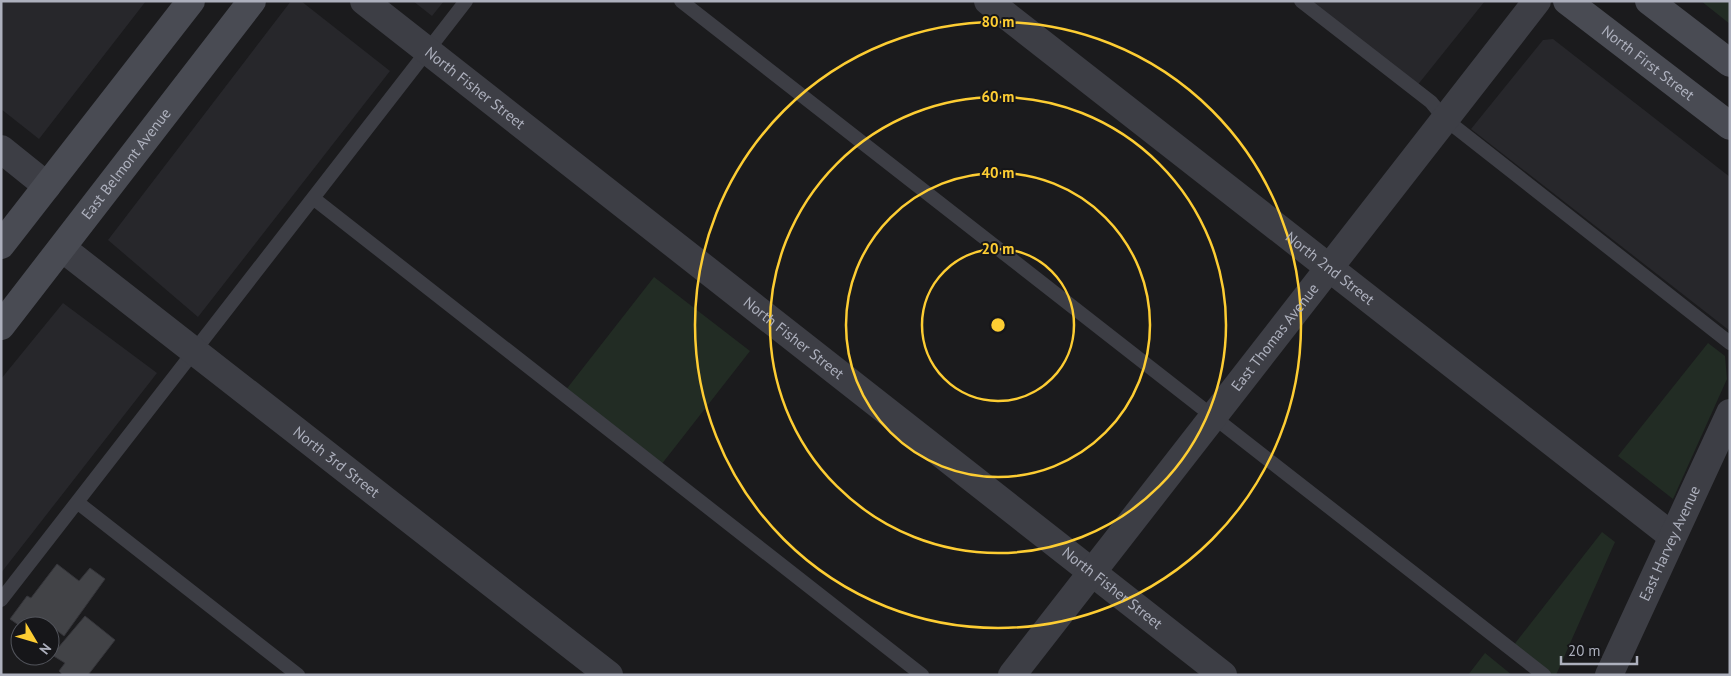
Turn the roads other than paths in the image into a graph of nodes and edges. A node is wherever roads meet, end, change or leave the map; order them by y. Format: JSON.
{"nodes":[{"id":1,"x":191,"y":1,"type":"edge"},
{"id":2,"x":252,"y":1,"type":"edge"},
{"id":3,"x":364,"y":1,"type":"edge"},
{"id":4,"x":466,"y":1,"type":"edge"},
{"id":5,"x":681,"y":1,"type":"edge"},
{"id":6,"x":988,"y":1,"type":"edge"},
{"id":7,"x":1301,"y":1,"type":"edge"},
{"id":8,"x":1537,"y":1,"type":"edge"},
{"id":9,"x":1567,"y":1,"type":"edge"},
{"id":10,"x":1649,"y":1,"type":"edge"},
{"id":11,"x":428,"y":50,"type":"junction"},
{"id":12,"x":1730,"y":63,"type":"edge"},
{"id":13,"x":1445,"y":119,"type":"junction"},
{"id":14,"x":1730,"y":126,"type":"edge"},
{"id":15,"x":1,"y":149,"type":"edge"},
{"id":16,"x":47,"y":186,"type":"junction"},
{"id":17,"x":313,"y":198,"type":"junction"},
{"id":18,"x":1,"y":245,"type":"edge"},
{"id":19,"x":62,"y":248,"type":"junction"},
{"id":20,"x":1329,"y":268,"type":"junction"},
{"id":21,"x":1,"y":326,"type":"edge"},
{"id":22,"x":1730,"y":343,"type":"edge"},
{"id":23,"x":194,"y":351,"type":"junction"},
{"id":24,"x":1730,"y":413,"type":"edge"},
{"id":25,"x":1213,"y":416,"type":"junction"},
{"id":26,"x":77,"y":502,"type":"junction"},
{"id":27,"x":1672,"y":536,"type":"junction"},
{"id":28,"x":1091,"y":573,"type":"junction"},
{"id":29,"x":1,"y":600,"type":"edge"},
{"id":30,"x":298,"y":675,"type":"edge"},
{"id":31,"x":609,"y":675,"type":"edge"},
{"id":32,"x":922,"y":675,"type":"edge"},
{"id":33,"x":1012,"y":675,"type":"edge"},
{"id":34,"x":1223,"y":675,"type":"edge"},
{"id":35,"x":1544,"y":675,"type":"edge"},
{"id":36,"x":1609,"y":675,"type":"edge"}],
"edges":[{"from":1,"to":16,"type":"main road"},
{"from":2,"to":19,"type":"main road","name":"East Belmont Avenue"},
{"from":3,"to":11,"type":"street","name":"North Fisher Street"},
{"from":4,"to":11,"type":"lane"},
{"from":5,"to":25,"type":"lane"},
{"from":6,"to":20,"type":"street","name":"North 2nd Street"},
{"from":7,"to":13,"type":"lane"},
{"from":8,"to":13,"type":"street","name":"East Thomas Avenue"},
{"from":9,"to":14,"type":"main road","name":"North First Street"},
{"from":10,"to":12,"type":"main road"},
{"from":11,"to":17,"type":"lane"},
{"from":11,"to":28,"type":"street","name":"North Fisher Street"},
{"from":13,"to":20,"type":"street","name":"East Thomas Avenue"},
{"from":13,"to":22,"type":"lane"},
{"from":15,"to":16,"type":"street"},
{"from":16,"to":18,"type":"main road"},
{"from":17,"to":23,"type":"lane"},
{"from":17,"to":32,"type":"lane"},
{"from":19,"to":21,"type":"main road","name":"East Belmont Avenue"},
{"from":19,"to":23,"type":"street","name":"North 3rd Street"},
{"from":20,"to":25,"type":"street","name":"East Thomas Avenue"},
{"from":20,"to":27,"type":"street","name":"North 2nd Street"},
{"from":23,"to":26,"type":"lane"},
{"from":23,"to":31,"type":"street","name":"North 3rd Street"},
{"from":24,"to":27,"type":"street","name":"East Harvey Avenue"},
{"from":25,"to":28,"type":"street","name":"East Thomas Avenue"},
{"from":25,"to":35,"type":"lane"},
{"from":26,"to":29,"type":"lane"},
{"from":26,"to":30,"type":"lane"},
{"from":27,"to":36,"type":"street","name":"East Harvey Avenue"},
{"from":28,"to":33,"type":"street","name":"East Thomas Avenue"},
{"from":28,"to":34,"type":"street","name":"North Fisher Street"}]}
